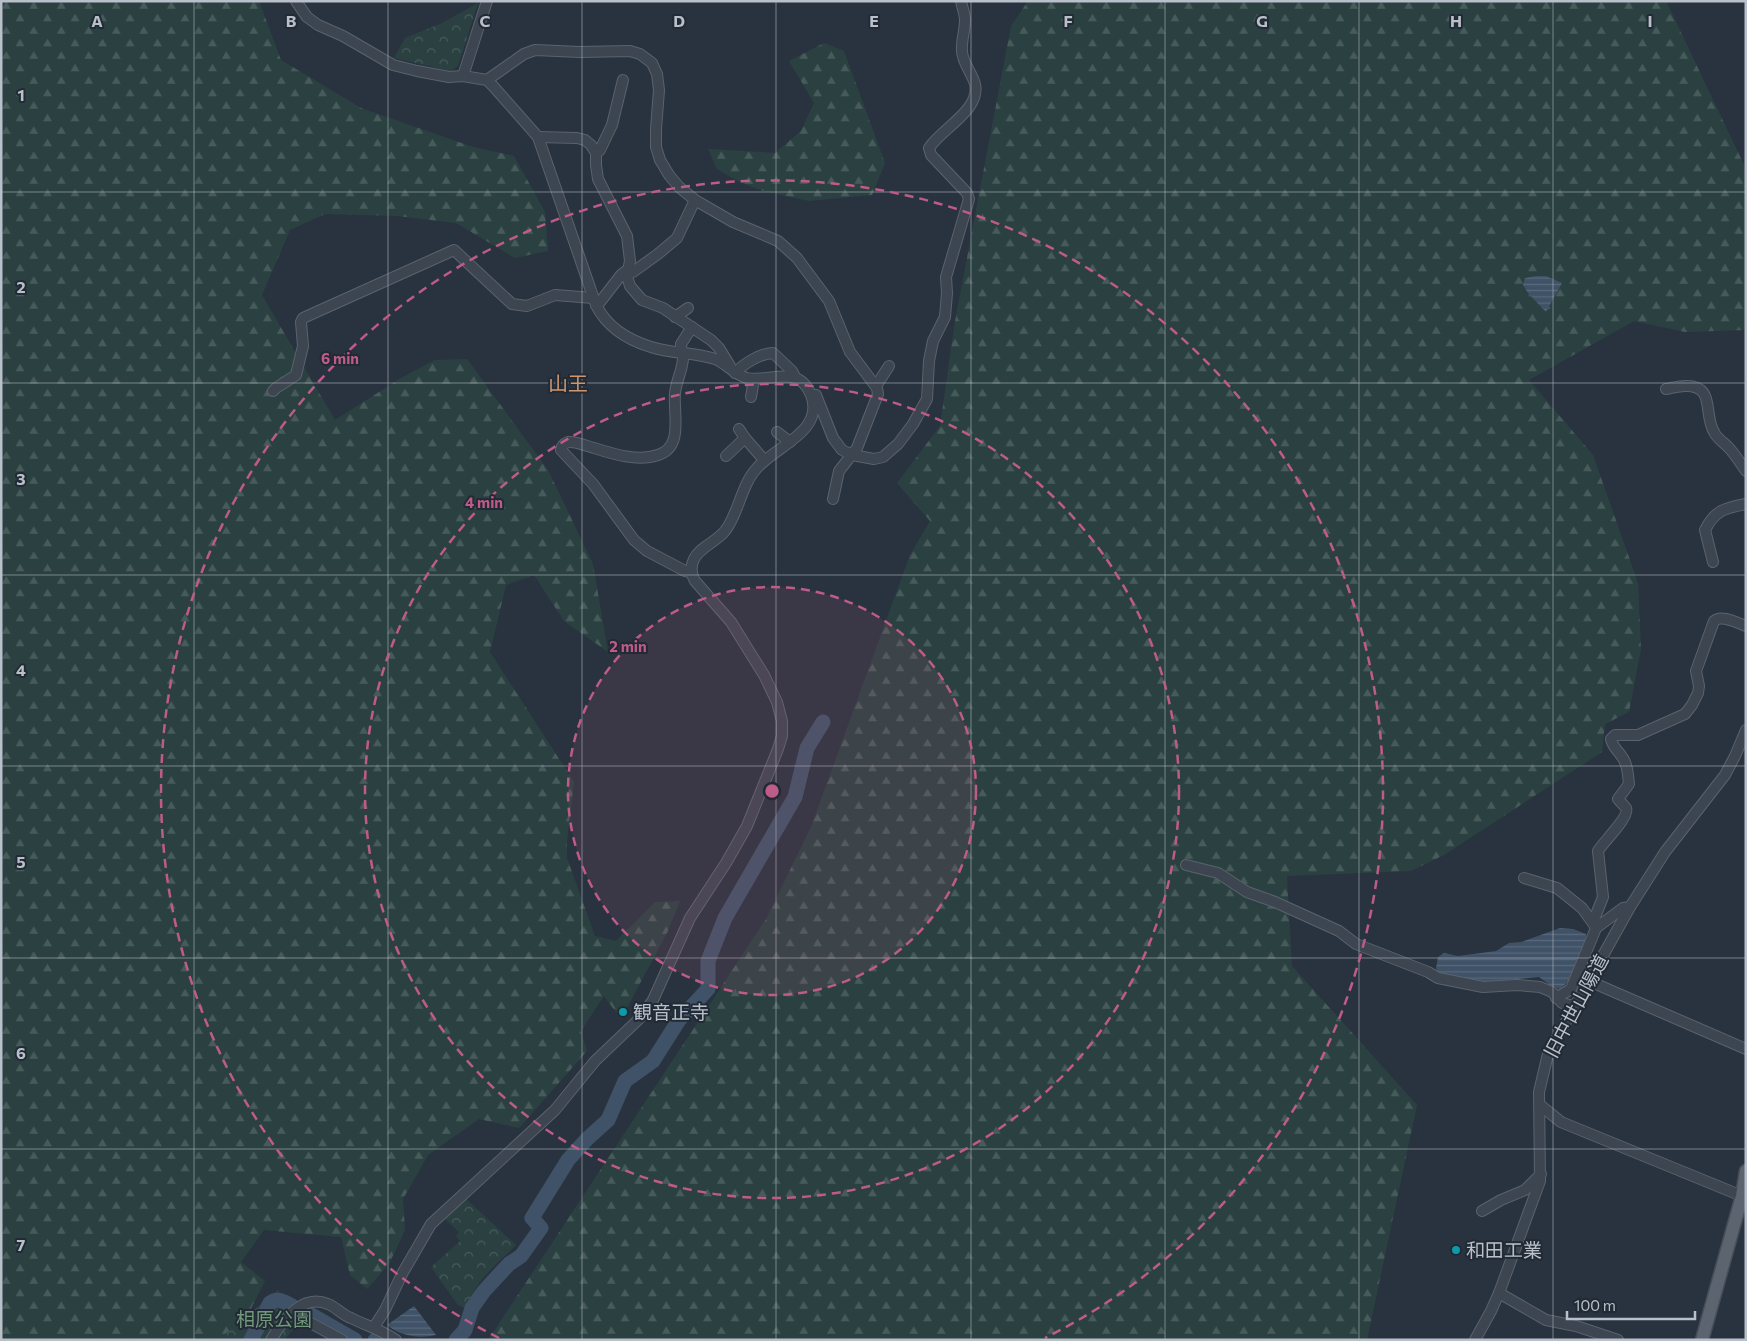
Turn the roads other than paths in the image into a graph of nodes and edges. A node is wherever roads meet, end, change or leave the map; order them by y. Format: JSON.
{"nodes":[{"id":1,"x":296,"y":1,"type":"edge"},
{"id":2,"x":487,"y":1,"type":"edge"},
{"id":3,"x":961,"y":1,"type":"edge"},
{"id":4,"x":463,"y":76,"type":"junction"},
{"id":5,"x":487,"y":80,"type":"junction"},
{"id":6,"x":623,"y":80,"type":"dead end"},
{"id":7,"x":538,"y":137,"type":"junction"},
{"id":8,"x":596,"y":153,"type":"junction"},
{"id":9,"x":695,"y":200,"type":"junction"},
{"id":10,"x":629,"y":272,"type":"junction"},
{"id":11,"x":594,"y":302,"type":"junction"},
{"id":12,"x":688,"y":308,"type":"dead end"},
{"id":13,"x":675,"y":317,"type":"junction"},
{"id":14,"x":692,"y":327,"type":"junction"},
{"id":15,"x":682,"y":353,"type":"junction"},
{"id":16,"x":890,"y":366,"type":"dead end"},
{"id":17,"x":733,"y":371,"type":"junction"},
{"id":18,"x":754,"y":379,"type":"junction"},
{"id":19,"x":798,"y":379,"type":"junction"},
{"id":20,"x":876,"y":386,"type":"junction"},
{"id":21,"x":1666,"y":389,"type":"dead end"},
{"id":22,"x":273,"y":392,"type":"dead end"},
{"id":23,"x":750,"y":397,"type":"dead end"},
{"id":24,"x":777,"y":432,"type":"dead end"},
{"id":25,"x":790,"y":442,"type":"junction"},
{"id":26,"x":852,"y":455,"type":"junction"},
{"id":27,"x":726,"y":456,"type":"dead end"},
{"id":28,"x":764,"y":460,"type":"junction"},
{"id":29,"x":1746,"y":471,"type":"edge"},
{"id":30,"x":833,"y":499,"type":"dead end"},
{"id":31,"x":1746,"y":504,"type":"edge"},
{"id":32,"x":1713,"y":562,"type":"dead end"},
{"id":33,"x":691,"y":572,"type":"junction"},
{"id":34,"x":1746,"y":626,"type":"edge"},
{"id":35,"x":1746,"y":730,"type":"edge"},
{"id":36,"x":1186,"y":865,"type":"dead end"},
{"id":37,"x":1524,"y":878,"type":"dead end"},
{"id":38,"x":1630,"y":907,"type":"junction"},
{"id":39,"x":1594,"y":925,"type":"junction"},
{"id":40,"x":1591,"y":944,"type":"junction"},
{"id":41,"x":1591,"y":978,"type":"junction"},
{"id":42,"x":1556,"y":998,"type":"junction"},
{"id":43,"x":1574,"y":1006,"type":"junction"},
{"id":44,"x":1746,"y":1048,"type":"edge"},
{"id":45,"x":1540,"y":1105,"type":"junction"},
{"id":46,"x":1746,"y":1171,"type":"edge"},
{"id":47,"x":1541,"y":1174,"type":"junction"},
{"id":48,"x":1742,"y":1196,"type":"junction"},
{"id":49,"x":1482,"y":1211,"type":"dead end"},
{"id":50,"x":1499,"y":1293,"type":"junction"},
{"id":51,"x":292,"y":1312,"type":"junction"},
{"id":52,"x":374,"y":1326,"type":"junction"},
{"id":53,"x":390,"y":1338,"type":"edge"},
{"id":54,"x":270,"y":1340,"type":"edge"},
{"id":55,"x":342,"y":1340,"type":"edge"},
{"id":56,"x":1475,"y":1340,"type":"edge"},
{"id":57,"x":1618,"y":1340,"type":"edge"},
{"id":58,"x":1702,"y":1340,"type":"edge"}],
"edges":[{"from":1,"to":4,"type":"street"},
{"from":2,"to":4,"type":"street"},
{"from":3,"to":26,"type":"street"},
{"from":4,"to":5,"type":"street"},
{"from":5,"to":7,"type":"street"},
{"from":5,"to":9,"type":"street"},
{"from":6,"to":8,"type":"street"},
{"from":7,"to":8,"type":"street"},
{"from":7,"to":11,"type":"street"},
{"from":8,"to":10,"type":"street"},
{"from":9,"to":10,"type":"street"},
{"from":9,"to":20,"type":"street"},
{"from":10,"to":11,"type":"street"},
{"from":10,"to":13,"type":"street"},
{"from":11,"to":15,"type":"street"},
{"from":11,"to":22,"type":"street"},
{"from":12,"to":13,"type":"street"},
{"from":13,"to":14,"type":"street"},
{"from":14,"to":15,"type":"street"},
{"from":14,"to":17,"type":"street"},
{"from":15,"to":17,"type":"street"},
{"from":15,"to":33,"type":"street"},
{"from":16,"to":20,"type":"street"},
{"from":17,"to":18,"type":"street"},
{"from":17,"to":19,"type":"street"},
{"from":18,"to":19,"type":"street"},
{"from":18,"to":23,"type":"street"},
{"from":19,"to":25,"type":"street"},
{"from":19,"to":26,"type":"street"},
{"from":20,"to":26,"type":"street"},
{"from":21,"to":29,"type":"street"},
{"from":24,"to":25,"type":"street"},
{"from":25,"to":28,"type":"street"},
{"from":26,"to":30,"type":"street"},
{"from":27,"to":28,"type":"street"},
{"from":28,"to":33,"type":"street"},
{"from":31,"to":32,"type":"street"},
{"from":33,"to":52,"type":"street"},
{"from":34,"to":39,"type":"street"},
{"from":35,"to":38,"type":"street","name":"旧中世山陽道"},
{"from":36,"to":42,"type":"street"},
{"from":37,"to":39,"type":"street"},
{"from":38,"to":39,"type":"street"},
{"from":38,"to":41,"type":"street","name":"旧中世山陽道"},
{"from":39,"to":40,"type":"street"},
{"from":40,"to":41,"type":"street"},
{"from":40,"to":42,"type":"street"},
{"from":41,"to":43,"type":"street","name":"旧中世山陽道"},
{"from":41,"to":44,"type":"street"},
{"from":42,"to":43,"type":"street"},
{"from":43,"to":45,"type":"street","name":"旧中世山陽道"},
{"from":45,"to":47,"type":"street","name":"旧中世山陽道"},
{"from":45,"to":48,"type":"street"},
{"from":46,"to":48,"type":"main road"},
{"from":47,"to":49,"type":"street"},
{"from":47,"to":50,"type":"street","name":"旧中世山陽道"},
{"from":48,"to":58,"type":"main road"},
{"from":50,"to":56,"type":"street","name":"旧中世山陽道"},
{"from":50,"to":57,"type":"street"},
{"from":51,"to":52,"type":"street"},
{"from":51,"to":54,"type":"street"},
{"from":51,"to":55,"type":"street"},
{"from":52,"to":53,"type":"street"}]}
